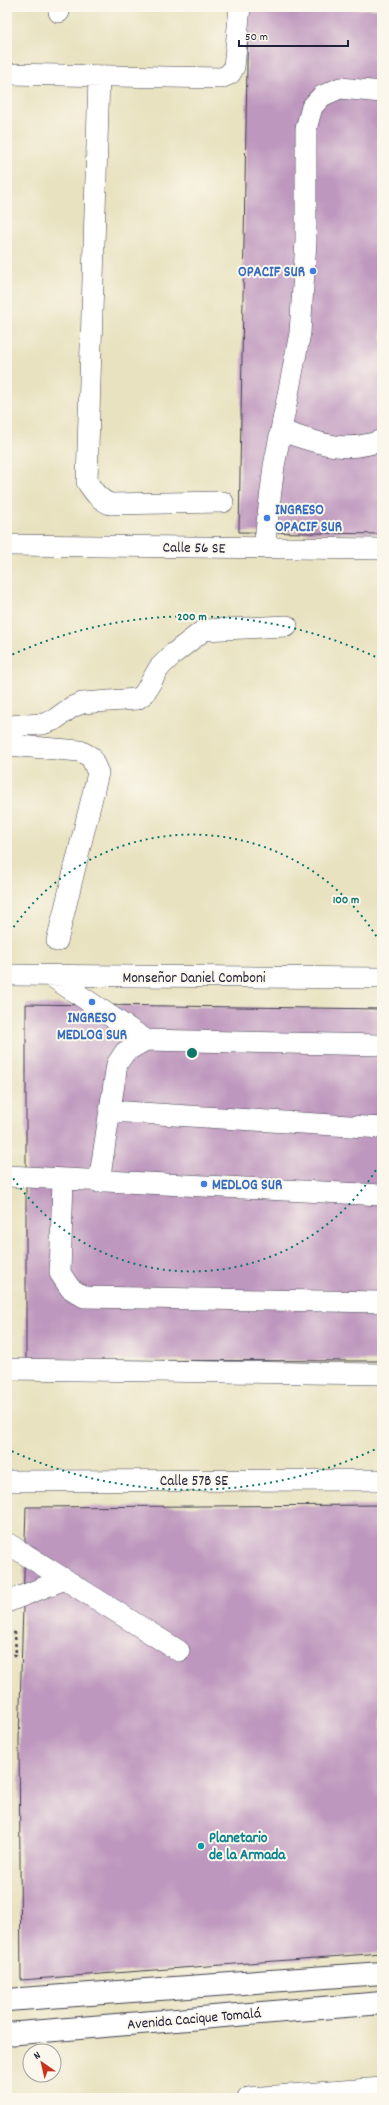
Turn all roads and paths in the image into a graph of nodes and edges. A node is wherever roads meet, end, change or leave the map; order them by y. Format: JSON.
{"nodes":[{"id":1,"x":240,"y":7,"type":"edge"},
{"id":2,"x":7,"y":74,"type":"edge"},
{"id":3,"x":99,"y":76,"type":"junction"},
{"id":4,"x":382,"y":92,"type":"edge"},
{"id":5,"x":281,"y":431,"type":"junction"},
{"id":6,"x":382,"y":440,"type":"edge"},
{"id":7,"x":223,"y":502,"type":"dead end"},
{"id":8,"x":7,"y":545,"type":"edge"},
{"id":9,"x":264,"y":548,"type":"junction"},
{"id":10,"x":382,"y":549,"type":"edge"},
{"id":11,"x":287,"y":626,"type":"dead end"},
{"id":12,"x":7,"y":726,"type":"edge"},
{"id":13,"x":7,"y":745,"type":"edge"},
{"id":14,"x":57,"y":941,"type":"dead end"},
{"id":15,"x":7,"y":975,"type":"edge"},
{"id":16,"x":51,"y":976,"type":"junction"},
{"id":17,"x":382,"y":978,"type":"edge"},
{"id":18,"x":146,"y":1040,"type":"junction"},
{"id":19,"x":382,"y":1045,"type":"edge"},
{"id":20,"x":110,"y":1112,"type":"junction"},
{"id":21,"x":382,"y":1128,"type":"edge"},
{"id":22,"x":7,"y":1176,"type":"edge"},
{"id":23,"x":63,"y":1180,"type":"junction"},
{"id":24,"x":99,"y":1182,"type":"junction"},
{"id":25,"x":382,"y":1195,"type":"edge"},
{"id":26,"x":382,"y":1302,"type":"edge"},
{"id":27,"x":7,"y":1369,"type":"edge"},
{"id":28,"x":382,"y":1374,"type":"edge"},
{"id":29,"x":382,"y":1480,"type":"edge"},
{"id":30,"x":7,"y":1481,"type":"edge"},
{"id":31,"x":7,"y":1543,"type":"edge"},
{"id":32,"x":65,"y":1579,"type":"junction"},
{"id":33,"x":7,"y":1602,"type":"edge"},
{"id":34,"x":7,"y":1634,"type":"edge"},
{"id":35,"x":179,"y":1651,"type":"dead end"},
{"id":36,"x":7,"y":1655,"type":"edge"},
{"id":37,"x":382,"y":1973,"type":"edge"},
{"id":38,"x":7,"y":2000,"type":"edge"},
{"id":39,"x":382,"y":2003,"type":"edge"},
{"id":40,"x":7,"y":2034,"type":"edge"},
{"id":41,"x":382,"y":2088,"type":"edge"},
{"id":42,"x":248,"y":2098,"type":"edge"}],
"edges":[{"from":1,"to":3,"type":"street"},
{"from":2,"to":3,"type":"street"},
{"from":3,"to":7,"type":"street"},
{"from":4,"to":5,"type":"street"},
{"from":5,"to":6,"type":"street"},
{"from":5,"to":9,"type":"street"},
{"from":8,"to":9,"type":"street","name":"Calle 56 SE"},
{"from":9,"to":10,"type":"street","name":"Calle 56 SE"},
{"from":11,"to":12,"type":"street"},
{"from":13,"to":14,"type":"street"},
{"from":15,"to":16,"type":"street","name":"Monseñor Daniel Comboni"},
{"from":16,"to":17,"type":"street","name":"Monseñor Daniel Comboni"},
{"from":16,"to":18,"type":"street"},
{"from":18,"to":19,"type":"street"},
{"from":18,"to":20,"type":"street"},
{"from":20,"to":21,"type":"street"},
{"from":20,"to":24,"type":"street"},
{"from":22,"to":23,"type":"street"},
{"from":23,"to":24,"type":"street"},
{"from":23,"to":26,"type":"street"},
{"from":24,"to":25,"type":"street"},
{"from":27,"to":28,"type":"street"},
{"from":29,"to":30,"type":"street","name":"Calle 57B SE"},
{"from":31,"to":32,"type":"street"},
{"from":32,"to":33,"type":"street"},
{"from":32,"to":35,"type":"street"},
{"from":34,"to":36,"type":"path"},
{"from":37,"to":38,"type":"main road","name":"Avenida Cacique Tomalá"},
{"from":39,"to":40,"type":"main road","name":"Avenida Cacique Tomalá"},
{"from":41,"to":42,"type":"street"}]}
